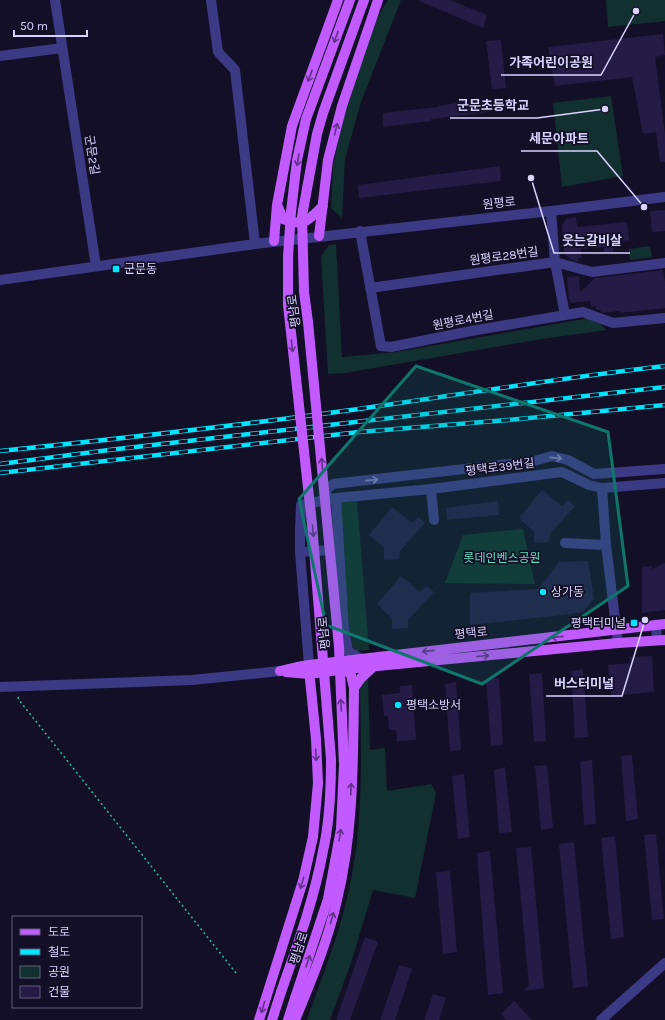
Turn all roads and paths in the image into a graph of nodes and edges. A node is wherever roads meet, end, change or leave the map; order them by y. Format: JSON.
{"nodes":[{"id":1,"x":55,"y":0,"type":"edge"},
{"id":2,"x":211,"y":0,"type":"edge"},
{"id":3,"x":338,"y":0,"type":"edge"},
{"id":4,"x":350,"y":0,"type":"edge"},
{"id":5,"x":364,"y":0,"type":"edge"},
{"id":6,"x":378,"y":0,"type":"edge"},
{"id":7,"x":62,"y":48,"type":"junction"},
{"id":8,"x":0,"y":56,"type":"edge"},
{"id":9,"x":665,"y":197,"type":"edge"},
{"id":10,"x":277,"y":205,"type":"junction"},
{"id":11,"x":323,"y":206,"type":"junction"},
{"id":12,"x":551,"y":211,"type":"junction"},
{"id":13,"x":360,"y":231,"type":"junction"},
{"id":14,"x":319,"y":236,"type":"junction"},
{"id":15,"x":274,"y":241,"type":"junction"},
{"id":16,"x":255,"y":244,"type":"junction"},
{"id":17,"x":556,"y":262,"type":"junction"},
{"id":18,"x":665,"y":263,"type":"edge"},
{"id":19,"x":96,"y":266,"type":"junction"},
{"id":20,"x":0,"y":280,"type":"edge"},
{"id":21,"x":370,"y":288,"type":"junction"},
{"id":22,"x":565,"y":315,"type":"junction"},
{"id":23,"x":665,"y":318,"type":"edge"},
{"id":24,"x":665,"y":469,"type":"edge"},
{"id":25,"x":665,"y":483,"type":"edge"},
{"id":26,"x":431,"y":488,"type":"junction"},
{"id":27,"x":602,"y":488,"type":"junction"},
{"id":28,"x":331,"y":499,"type":"junction"},
{"id":29,"x":434,"y":520,"type":"dead end"},
{"id":30,"x":565,"y":543,"type":"dead end"},
{"id":31,"x":606,"y":545,"type":"junction"},
{"id":32,"x":332,"y":550,"type":"junction"},
{"id":33,"x":300,"y":552,"type":"junction"},
{"id":34,"x":301,"y":563,"type":"junction"},
{"id":35,"x":342,"y":606,"type":"junction"},
{"id":36,"x":661,"y":624,"type":"edge"},
{"id":37,"x":618,"y":630,"type":"junction"},
{"id":38,"x":661,"y":640,"type":"edge"},
{"id":39,"x":618,"y":643,"type":"junction"},
{"id":40,"x":362,"y":659,"type":"junction"},
{"id":41,"x":322,"y":664,"type":"junction"},
{"id":42,"x":309,"y":665,"type":"junction"},
{"id":43,"x":374,"y":666,"type":"junction"},
{"id":44,"x":341,"y":667,"type":"junction"},
{"id":45,"x":280,"y":671,"type":"junction"},
{"id":46,"x":0,"y":687,"type":"edge"},
{"id":47,"x":14,"y":687,"type":"junction"},
{"id":48,"x":354,"y":688,"type":"junction"},
{"id":49,"x":665,"y":963,"type":"edge"},
{"id":50,"x":236,"y":973,"type":"dead end"},
{"id":51,"x":259,"y":1020,"type":"edge"},
{"id":52,"x":272,"y":1020,"type":"edge"},
{"id":53,"x":288,"y":1020,"type":"edge"},
{"id":54,"x":295,"y":1020,"type":"edge"},
{"id":55,"x":601,"y":1020,"type":"edge"}],
"edges":[{"from":1,"to":7,"type":"street","name":"군문2길"},
{"from":2,"to":16,"type":"street"},
{"from":3,"to":10,"type":"main road","one_way":true},
{"from":4,"to":52,"type":"main road","name":"평남로","one_way":true,"bridge":true},
{"from":53,"to":5,"type":"main road","name":"평남로","one_way":true,"bridge":true},
{"from":11,"to":6,"type":"main road","one_way":true},
{"from":7,"to":8,"type":"street"},
{"from":7,"to":19,"type":"street","name":"군문2길"},
{"from":9,"to":12,"type":"street","name":"원평로"},
{"from":10,"to":11,"type":"main road"},
{"from":10,"to":15,"type":"main road"},
{"from":11,"to":14,"type":"main road"},
{"from":12,"to":13,"type":"street","name":"원평로"},
{"from":12,"to":17,"type":"street"},
{"from":13,"to":14,"type":"street"},
{"from":13,"to":21,"type":"street","name":"원평로4번길"},
{"from":14,"to":15,"type":"street"},
{"from":15,"to":16,"type":"street"},
{"from":16,"to":19,"type":"street"},
{"from":17,"to":18,"type":"street","name":"원평로28번길"},
{"from":17,"to":21,"type":"street","name":"원평로28번길"},
{"from":17,"to":22,"type":"street"},
{"from":19,"to":20,"type":"street"},
{"from":21,"to":22,"type":"street","name":"원평로4번길"},
{"from":22,"to":23,"type":"street","name":"원평로4번길"},
{"from":28,"to":24,"type":"street","one_way":true},
{"from":25,"to":27,"type":"street","name":"평택로39번길"},
{"from":26,"to":27,"type":"street","name":"평택로39번길"},
{"from":26,"to":28,"type":"street","name":"평택로39번길"},
{"from":26,"to":29,"type":"street"},
{"from":27,"to":31,"type":"street"},
{"from":28,"to":32,"type":"street"},
{"from":28,"to":33,"type":"street","name":"평택로39번길"},
{"from":28,"to":35,"type":"street"},
{"from":30,"to":31,"type":"street"},
{"from":31,"to":37,"type":"street"},
{"from":32,"to":33,"type":"street"},
{"from":32,"to":35,"type":"street"},
{"from":33,"to":34,"type":"street"},
{"from":34,"to":41,"type":"street"},
{"from":34,"to":42,"type":"street"},
{"from":35,"to":40,"type":"street"},
{"from":36,"to":37,"type":"main road","name":"평택로"},
{"from":36,"to":38,"type":"street"},
{"from":37,"to":39,"type":"street"},
{"from":37,"to":40,"type":"main road","name":"평택로","one_way":true},
{"from":38,"to":39,"type":"main road","name":"평택로"},
{"from":43,"to":39,"type":"main road","name":"평택로","one_way":true},
{"from":40,"to":44,"type":"main road","name":"평택로"},
{"from":41,"to":42,"type":"main road","name":"평택로"},
{"from":41,"to":44,"type":"street"},
{"from":42,"to":44,"type":"main road","name":"평택로"},
{"from":42,"to":45,"type":"main road"},
{"from":42,"to":45,"type":"main road","name":"평택로"},
{"from":42,"to":51,"type":"main road","one_way":true},
{"from":43,"to":44,"type":"main road","name":"평택로"},
{"from":43,"to":48,"type":"main road"},
{"from":44,"to":48,"type":"main road"},
{"from":45,"to":47,"type":"street"},
{"from":46,"to":47,"type":"street"},
{"from":47,"to":50,"type":"path"},
{"from":54,"to":48,"type":"main road","one_way":true},
{"from":49,"to":55,"type":"street"}]}
